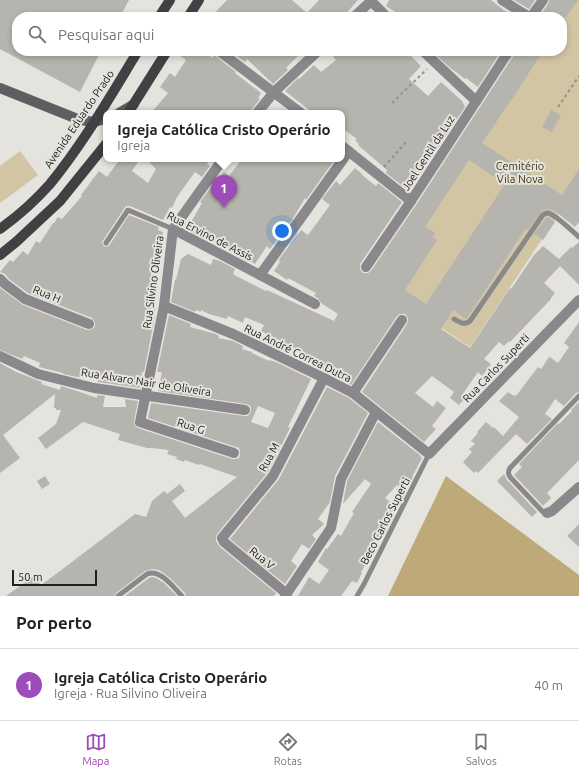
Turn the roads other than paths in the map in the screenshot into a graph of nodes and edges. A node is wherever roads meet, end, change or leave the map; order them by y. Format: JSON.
{"nodes":[{"id":1,"x":170,"y":0,"type":"edge"},
{"id":2,"x":199,"y":0,"type":"edge"},
{"id":3,"x":502,"y":0,"type":"edge"},
{"id":4,"x":542,"y":0,"type":"edge"},
{"id":5,"x":371,"y":1,"type":"edge"},
{"id":6,"x":162,"y":12,"type":"edge"},
{"id":7,"x":191,"y":12,"type":"edge"},
{"id":8,"x":359,"y":12,"type":"edge"},
{"id":9,"x":382,"y":12,"type":"edge"},
{"id":10,"x":522,"y":12,"type":"edge"},
{"id":11,"x":534,"y":12,"type":"edge"},
{"id":12,"x":135,"y":56,"type":"edge"},
{"id":13,"x":164,"y":56,"type":"edge"},
{"id":14,"x":226,"y":56,"type":"edge"},
{"id":15,"x":313,"y":56,"type":"edge"},
{"id":16,"x":428,"y":56,"type":"edge"},
{"id":17,"x":506,"y":56,"type":"edge"},
{"id":18,"x":0,"y":88,"type":"edge"},
{"id":19,"x":274,"y":92,"type":"junction"},
{"id":20,"x":476,"y":101,"type":"junction"},
{"id":21,"x":134,"y":104,"type":"junction"},
{"id":22,"x":124,"y":110,"type":"edge"},
{"id":23,"x":130,"y":110,"type":"edge"},
{"id":24,"x":260,"y":110,"type":"edge"},
{"id":25,"x":297,"y":110,"type":"edge"},
{"id":26,"x":103,"y":120,"type":"edge"},
{"id":27,"x":94,"y":122,"type":"junction"},
{"id":28,"x":103,"y":148,"type":"edge"},
{"id":29,"x":346,"y":148,"type":"edge"},
{"id":30,"x":221,"y":162,"type":"edge"},
{"id":31,"x":337,"y":162,"type":"edge"},
{"id":32,"x":411,"y":201,"type":"junction"},
{"id":33,"x":0,"y":229,"type":"edge"},
{"id":34,"x":173,"y":229,"type":"junction"},
{"id":35,"x":579,"y":238,"type":"edge"},
{"id":36,"x":106,"y":243,"type":"dead end"},
{"id":37,"x":0,"y":255,"type":"edge"},
{"id":38,"x":366,"y":266,"type":"dead end"},
{"id":39,"x":260,"y":275,"type":"junction"},
{"id":40,"x":0,"y":279,"type":"edge"},
{"id":41,"x":579,"y":300,"type":"edge"},
{"id":42,"x":315,"y":304,"type":"dead end"},
{"id":43,"x":164,"y":306,"type":"junction"},
{"id":44,"x":454,"y":319,"type":"dead end"},
{"id":45,"x":402,"y":320,"type":"dead end"},
{"id":46,"x":89,"y":324,"type":"dead end"},
{"id":47,"x":0,"y":356,"type":"edge"},
{"id":48,"x":324,"y":378,"type":"junction"},
{"id":49,"x":353,"y":393,"type":"junction"},
{"id":50,"x":145,"y":396,"type":"junction"},
{"id":51,"x":579,"y":396,"type":"edge"},
{"id":52,"x":245,"y":410,"type":"dead end"},
{"id":53,"x":376,"y":412,"type":"junction"},
{"id":54,"x":140,"y":422,"type":"joint"},
{"id":55,"x":234,"y":453,"type":"dead end"},
{"id":56,"x":429,"y":454,"type":"junction"},
{"id":57,"x":579,"y":487,"type":"edge"},
{"id":58,"x":547,"y":513,"type":"joint"},
{"id":59,"x":222,"y":540,"type":"joint"},
{"id":60,"x":286,"y":595,"type":"edge"},
{"id":61,"x":118,"y":596,"type":"edge"},
{"id":62,"x":182,"y":596,"type":"edge"},
{"id":63,"x":356,"y":596,"type":"edge"}],
"edges":[{"from":1,"to":6,"type":"main road"},
{"from":2,"to":7,"type":"main road"},
{"from":3,"to":10,"type":"street"},
{"from":4,"to":11,"type":"street"},
{"from":5,"to":8,"type":"street"},
{"from":5,"to":9,"type":"street"},
{"from":12,"to":27,"type":"main road","name":"Avenida Eduardo Prado"},
{"from":13,"to":21,"type":"main road"},
{"from":14,"to":19,"type":"street"},
{"from":15,"to":19,"type":"street"},
{"from":16,"to":20,"type":"street"},
{"from":17,"to":20,"type":"street","name":"Joel Gentil da Luz"},
{"from":18,"to":27,"type":"street"},
{"from":19,"to":24,"type":"street"},
{"from":19,"to":25,"type":"street"},
{"from":20,"to":32,"type":"street","name":"Joel Gentil da Luz"},
{"from":21,"to":22,"type":"street"},
{"from":21,"to":23,"type":"main road"},
{"from":26,"to":27,"type":"street"},
{"from":27,"to":33,"type":"main road","name":"Avenida Eduardo Prado"},
{"from":28,"to":37,"type":"main road"},
{"from":29,"to":32,"type":"street"},
{"from":30,"to":34,"type":"street","name":"Rua Silvino Oliveira"},
{"from":31,"to":39,"type":"street"},
{"from":32,"to":38,"type":"street","name":"Joel Gentil da Luz"},
{"from":34,"to":36,"type":"lane","name":"Rua Ervino de Assis"},
{"from":34,"to":39,"type":"street","name":"Rua Ervino de Assis"},
{"from":34,"to":43,"type":"street","name":"Rua Silvino Oliveira"},
{"from":35,"to":44,"type":"lane"},
{"from":39,"to":42,"type":"street","name":"Rua Ervino de Assis"},
{"from":40,"to":46,"type":"street","name":"Rua H"},
{"from":41,"to":56,"type":"street","name":"Rua Carlos Superti"},
{"from":43,"to":48,"type":"street","name":"Rua André Correa Dutra"},
{"from":43,"to":50,"type":"street","name":"Rua Silvino Oliveira"},
{"from":45,"to":49,"type":"street"},
{"from":47,"to":50,"type":"street","name":"Rua Alvaro Nair de Oliveira"},
{"from":48,"to":49,"type":"street","name":"Rua André Correa Dutra"},
{"from":48,"to":59,"type":"street","name":"Rua M"},
{"from":49,"to":53,"type":"street","name":"Rua André Correa Dutra"},
{"from":50,"to":52,"type":"street","name":"Rua Alvaro Nair de Oliveira"},
{"from":50,"to":54,"type":"street","name":"Rua Silvino Oliveira"},
{"from":51,"to":58,"type":"lane"},
{"from":53,"to":56,"type":"street","name":"Rua André Correa Dutra"},
{"from":53,"to":60,"type":"street"},
{"from":54,"to":55,"type":"street","name":"Rua G"},
{"from":56,"to":63,"type":"lane","name":"Beco Carlos Superti"},
{"from":57,"to":58,"type":"street"},
{"from":59,"to":60,"type":"street","name":"Rua V"},
{"from":61,"to":62,"type":"lane"}]}
